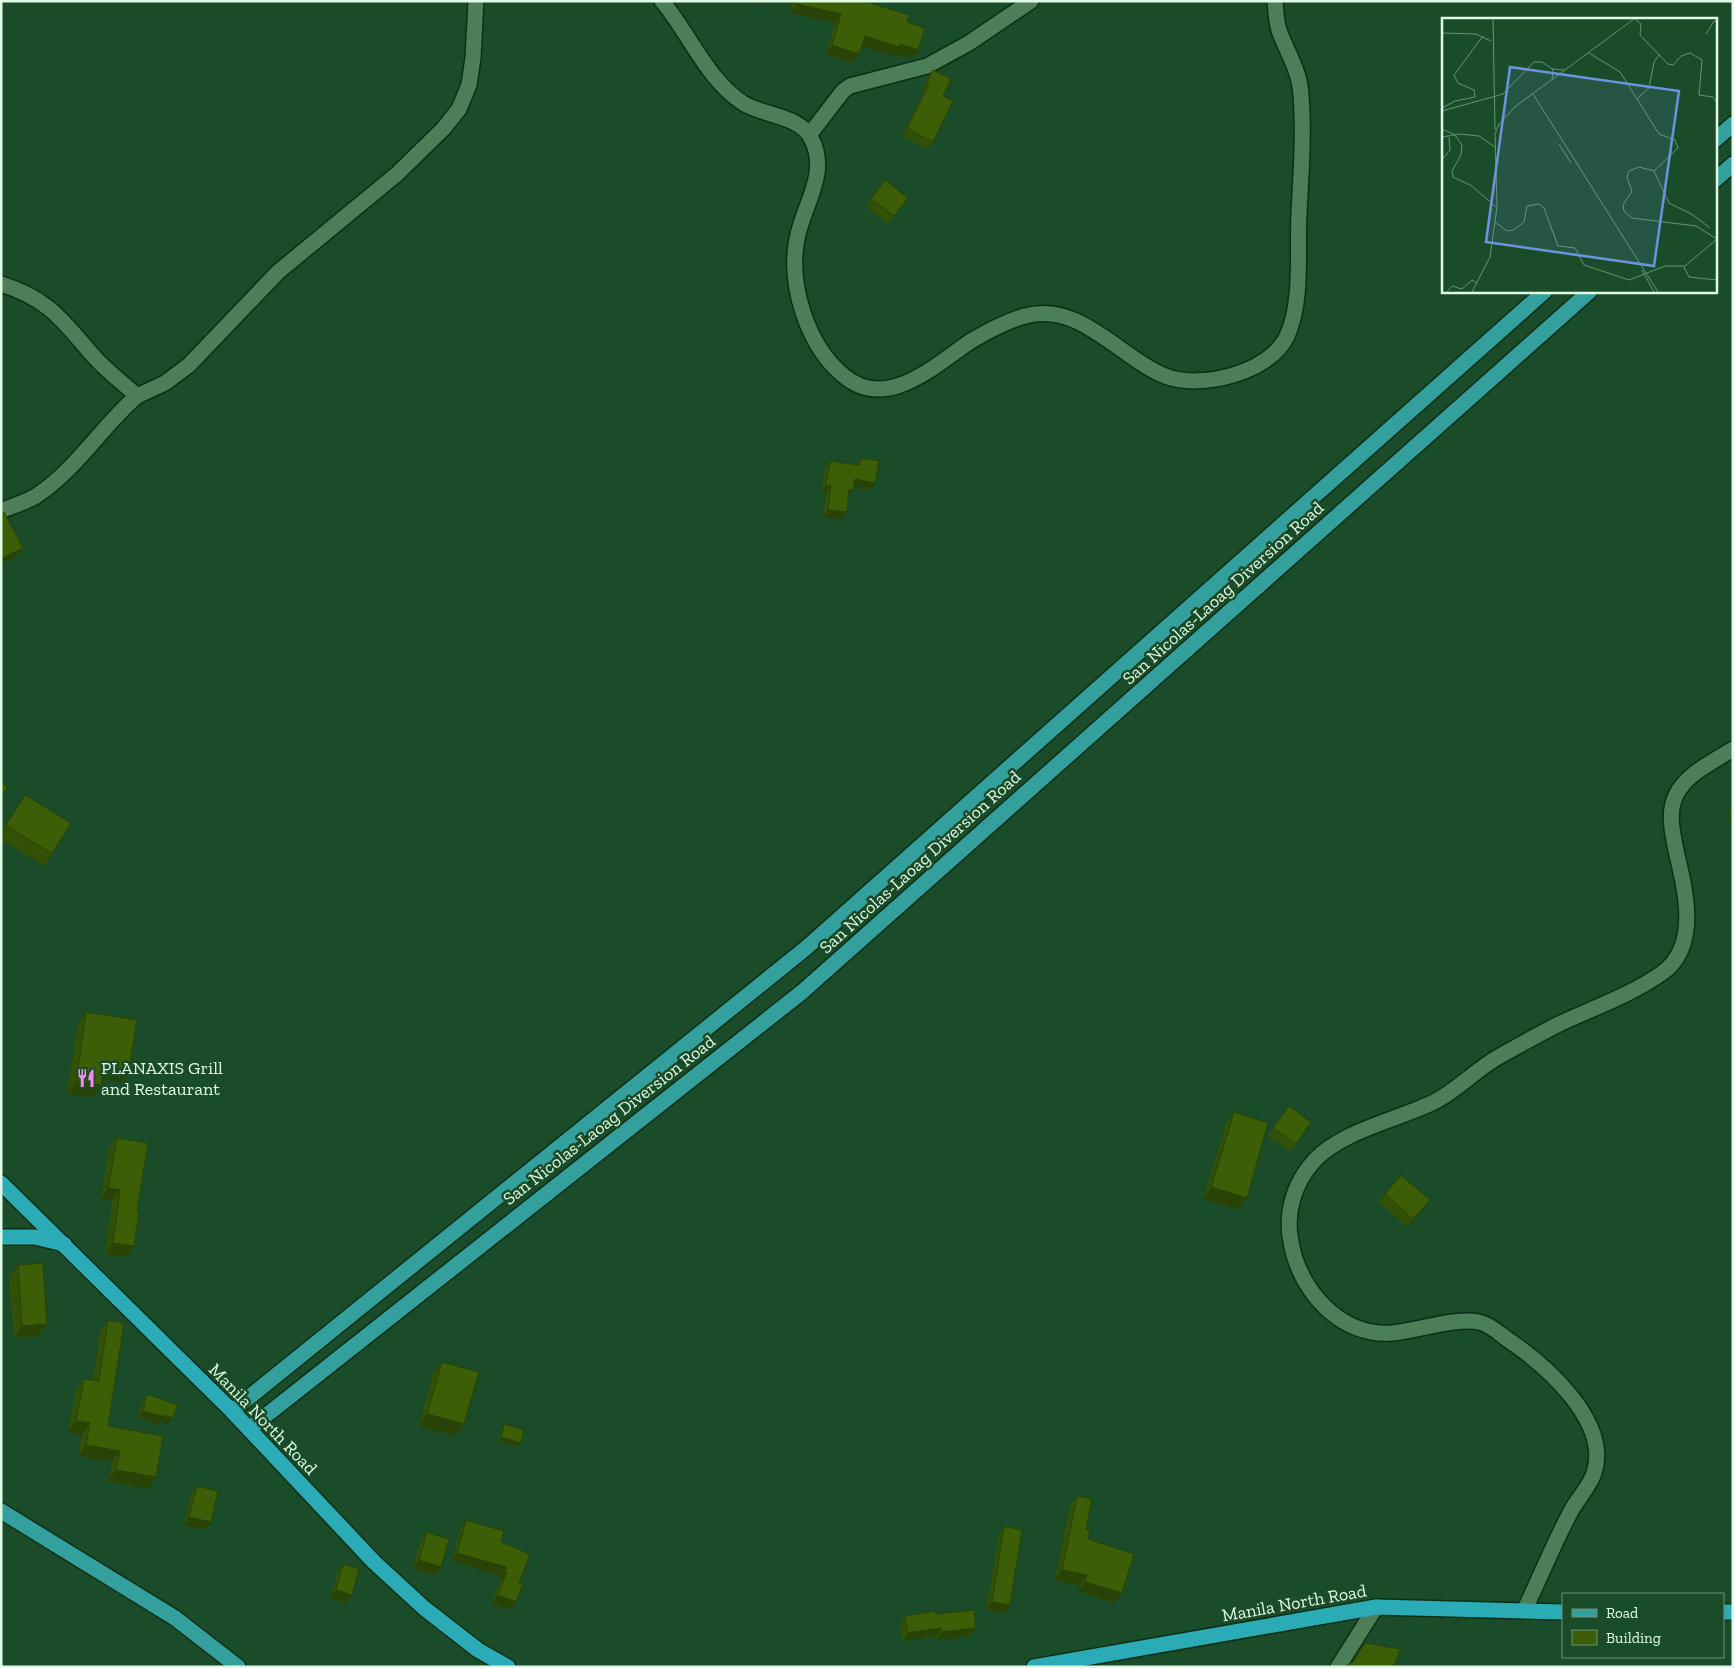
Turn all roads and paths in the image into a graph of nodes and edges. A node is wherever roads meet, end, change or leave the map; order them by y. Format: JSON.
{"nodes":[{"id":1,"x":476,"y":1,"type":"edge"},
{"id":2,"x":662,"y":1,"type":"edge"},
{"id":3,"x":1031,"y":1,"type":"edge"},
{"id":4,"x":1275,"y":1,"type":"edge"},
{"id":5,"x":1733,"y":124,"type":"edge"},
{"id":6,"x":810,"y":134,"type":"junction"},
{"id":7,"x":1716,"y":139,"type":"edge"},
{"id":8,"x":1733,"y":164,"type":"edge"},
{"id":9,"x":1716,"y":179,"type":"edge"},
{"id":10,"x":1,"y":284,"type":"edge"},
{"id":11,"x":1544,"y":292,"type":"edge"},
{"id":12,"x":1589,"y":292,"type":"edge"},
{"id":13,"x":137,"y":396,"type":"junction"},
{"id":14,"x":1,"y":511,"type":"edge"},
{"id":15,"x":1733,"y":749,"type":"edge"},
{"id":16,"x":1,"y":1183,"type":"edge"},
{"id":17,"x":1,"y":1237,"type":"edge"},
{"id":18,"x":64,"y":1244,"type":"junction"},
{"id":19,"x":232,"y":1411,"type":"junction"},
{"id":20,"x":249,"y":1428,"type":"junction"},
{"id":21,"x":1,"y":1511,"type":"edge"},
{"id":22,"x":1376,"y":1608,"type":"junction"},
{"id":23,"x":1524,"y":1610,"type":"junction"},
{"id":24,"x":1562,"y":1612,"type":"edge"},
{"id":25,"x":238,"y":1667,"type":"edge"},
{"id":26,"x":508,"y":1667,"type":"edge"},
{"id":27,"x":1034,"y":1667,"type":"edge"},
{"id":28,"x":1338,"y":1667,"type":"edge"}],
"edges":[{"from":1,"to":13,"type":"street"},
{"from":2,"to":6,"type":"street"},
{"from":3,"to":6,"type":"street"},
{"from":4,"to":6,"type":"street"},
{"from":5,"to":7,"type":"main road"},
{"from":8,"to":9,"type":"main road"},
{"from":10,"to":13,"type":"street"},
{"from":11,"to":19,"type":"main road","name":"San Nicolas-Laoag Diversion Road"},
{"from":12,"to":20,"type":"main road","name":"San Nicolas-Laoag Diversion Road"},
{"from":13,"to":14,"type":"street"},
{"from":15,"to":23,"type":"street"},
{"from":16,"to":18,"type":"highway","name":"Manila North Road"},
{"from":17,"to":18,"type":"highway"},
{"from":18,"to":19,"type":"highway","name":"Manila North Road"},
{"from":19,"to":20,"type":"highway","name":"Manila North Road"},
{"from":20,"to":26,"type":"highway","name":"Manila North Road"},
{"from":21,"to":25,"type":"main road"},
{"from":22,"to":23,"type":"highway","name":"Manila North Road"},
{"from":22,"to":27,"type":"highway","name":"Manila North Road"},
{"from":22,"to":28,"type":"street"},
{"from":23,"to":24,"type":"highway","name":"Manila North Road"}]}
